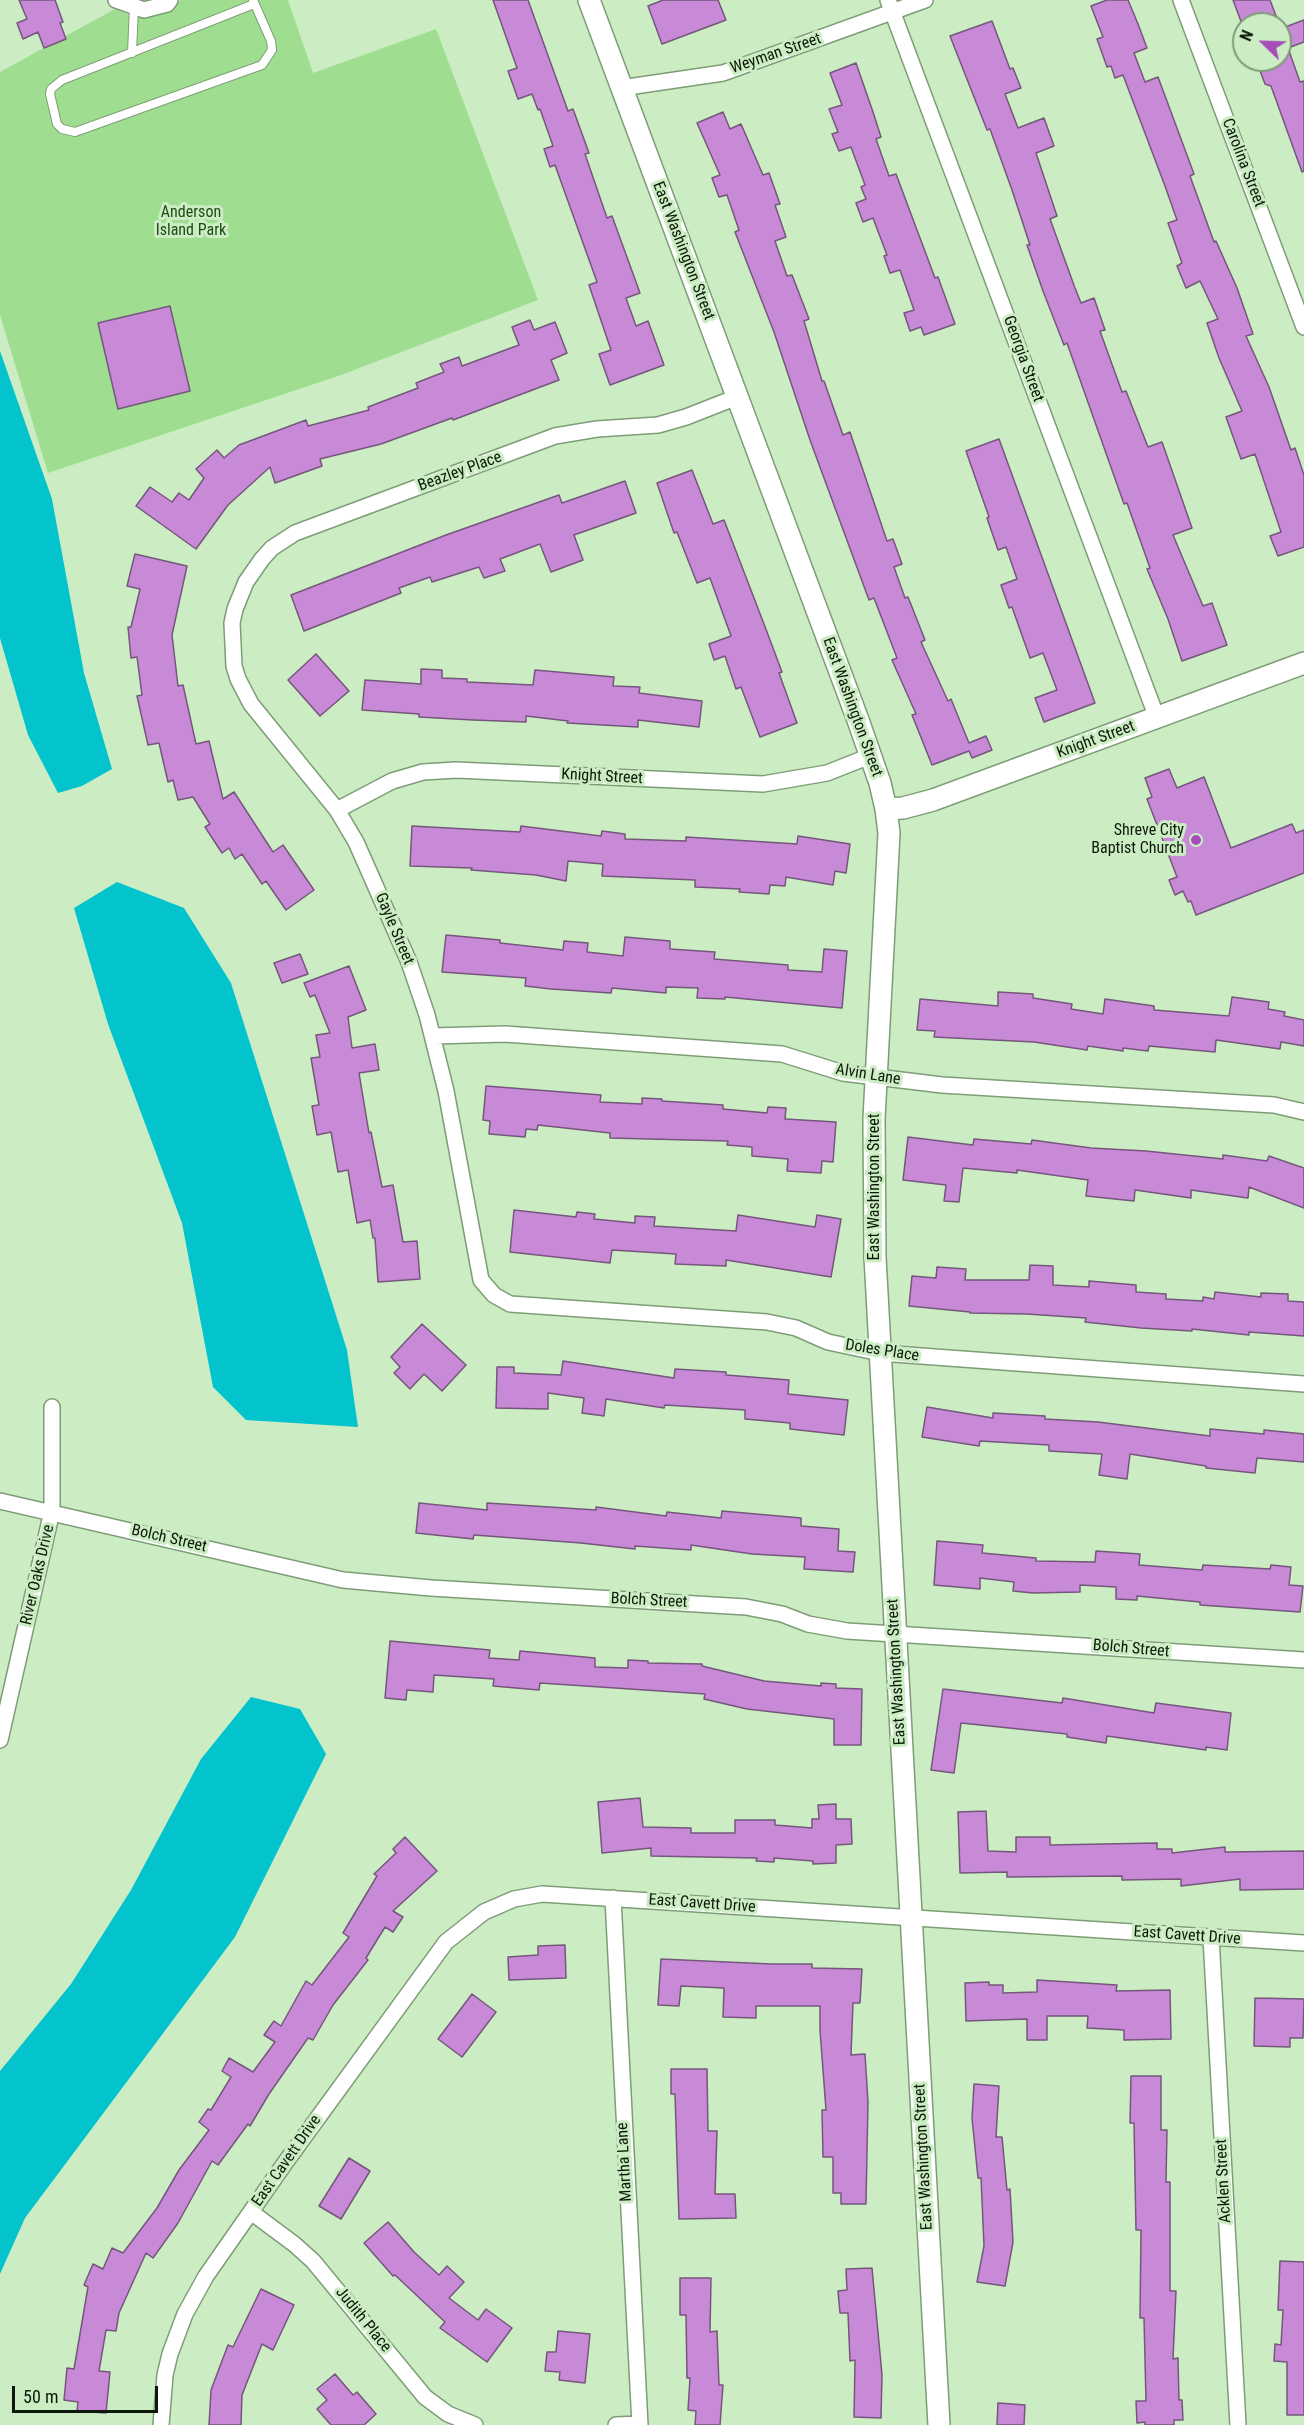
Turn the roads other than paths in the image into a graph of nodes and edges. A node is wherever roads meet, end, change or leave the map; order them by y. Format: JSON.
{"nodes":[{"id":1,"x":116,"y":0,"type":"edge"},
{"id":2,"x":170,"y":0,"type":"edge"},
{"id":3,"x":589,"y":0,"type":"edge"},
{"id":4,"x":924,"y":0,"type":"edge"},
{"id":5,"x":1181,"y":0,"type":"edge"},
{"id":6,"x":253,"y":2,"type":"edge"},
{"id":7,"x":891,"y":6,"type":"edge"},
{"id":8,"x":134,"y":7,"type":"junction"},
{"id":9,"x":132,"y":52,"type":"junction"},
{"id":10,"x":621,"y":88,"type":"junction"},
{"id":11,"x":1304,"y":327,"type":"edge"},
{"id":12,"x":737,"y":397,"type":"junction"},
{"id":13,"x":232,"y":623,"type":"joint"},
{"id":14,"x":1304,"y":663,"type":"edge"},
{"id":15,"x":1157,"y":718,"type":"junction"},
{"id":16,"x":870,"y":756,"type":"junction"},
{"id":17,"x":886,"y":809,"type":"junction"},
{"id":18,"x":337,"y":810,"type":"junction"},
{"id":19,"x":433,"y":1036,"type":"junction"},
{"id":20,"x":876,"y":1077,"type":"junction"},
{"id":21,"x":1304,"y":1112,"type":"edge"},
{"id":22,"x":479,"y":1272,"type":"joint"},
{"id":23,"x":880,"y":1353,"type":"junction"},
{"id":24,"x":1304,"y":1384,"type":"edge"},
{"id":25,"x":52,"y":1407,"type":"dead end"},
{"id":26,"x":0,"y":1501,"type":"edge"},
{"id":27,"x":52,"y":1511,"type":"junction"},
{"id":28,"x":895,"y":1633,"type":"junction"},
{"id":29,"x":1304,"y":1660,"type":"edge"},
{"id":30,"x":0,"y":1740,"type":"edge"},
{"id":31,"x":612,"y":1898,"type":"junction"},
{"id":32,"x":911,"y":1917,"type":"junction"},
{"id":33,"x":1211,"y":1938,"type":"junction"},
{"id":34,"x":1304,"y":1943,"type":"edge"},
{"id":35,"x":250,"y":2212,"type":"junction"},
{"id":36,"x":161,"y":2425,"type":"edge"},
{"id":37,"x":475,"y":2425,"type":"edge"},
{"id":38,"x":616,"y":2425,"type":"edge"},
{"id":39,"x":640,"y":2425,"type":"edge"},
{"id":40,"x":939,"y":2425,"type":"edge"},
{"id":41,"x":1238,"y":2425,"type":"edge"}],
"edges":[{"from":1,"to":8,"type":"street"},
{"from":2,"to":8,"type":"street"},
{"from":3,"to":10,"type":"street","name":"East Washington Street"},
{"from":4,"to":7,"type":"street","name":"Weyman Street"},
{"from":5,"to":11,"type":"street","name":"Carolina Street"},
{"from":6,"to":9,"type":"lane"},
{"from":6,"to":9,"type":"lane"},
{"from":7,"to":10,"type":"street","name":"Weyman Street"},
{"from":7,"to":15,"type":"street","name":"Georgia Street"},
{"from":8,"to":9,"type":"lane"},
{"from":10,"to":12,"type":"street","name":"East Washington Street"},
{"from":12,"to":13,"type":"street","name":"Beazley Place"},
{"from":12,"to":16,"type":"street","name":"East Washington Street"},
{"from":13,"to":18,"type":"street","name":"Gayle Street"},
{"from":14,"to":15,"type":"street","name":"Knight Street"},
{"from":15,"to":17,"type":"street","name":"Knight Street"},
{"from":16,"to":17,"type":"street","name":"East Washington Street"},
{"from":16,"to":18,"type":"street","name":"Knight Street"},
{"from":17,"to":20,"type":"street","name":"East Washington Street"},
{"from":18,"to":19,"type":"street","name":"Gayle Street"},
{"from":19,"to":20,"type":"street","name":"Alvin Lane"},
{"from":19,"to":22,"type":"street","name":"Gayle Street"},
{"from":20,"to":21,"type":"street","name":"Alvin Lane"},
{"from":20,"to":23,"type":"street","name":"East Washington Street"},
{"from":22,"to":23,"type":"street","name":"Doles Place"},
{"from":23,"to":24,"type":"street","name":"Doles Place"},
{"from":23,"to":28,"type":"street","name":"East Washington Street"},
{"from":25,"to":27,"type":"street","name":"River Oaks Drive"},
{"from":26,"to":27,"type":"street","name":"Bolch Street"},
{"from":27,"to":28,"type":"street","name":"Bolch Street"},
{"from":27,"to":30,"type":"street","name":"River Oaks Drive"},
{"from":28,"to":29,"type":"street","name":"Bolch Street"},
{"from":28,"to":32,"type":"street","name":"East Washington Street"},
{"from":31,"to":32,"type":"street","name":"East Cavett Drive"},
{"from":31,"to":35,"type":"street","name":"East Cavett Drive"},
{"from":31,"to":39,"type":"street","name":"Martha Lane"},
{"from":32,"to":33,"type":"street","name":"East Cavett Drive"},
{"from":32,"to":40,"type":"street","name":"East Washington Street"},
{"from":33,"to":34,"type":"street","name":"East Cavett Drive"},
{"from":33,"to":41,"type":"street","name":"Acklen Street"},
{"from":35,"to":36,"type":"street","name":"East Cavett Drive"},
{"from":35,"to":37,"type":"street","name":"Judith Place"},
{"from":38,"to":39,"type":"street"}]}
